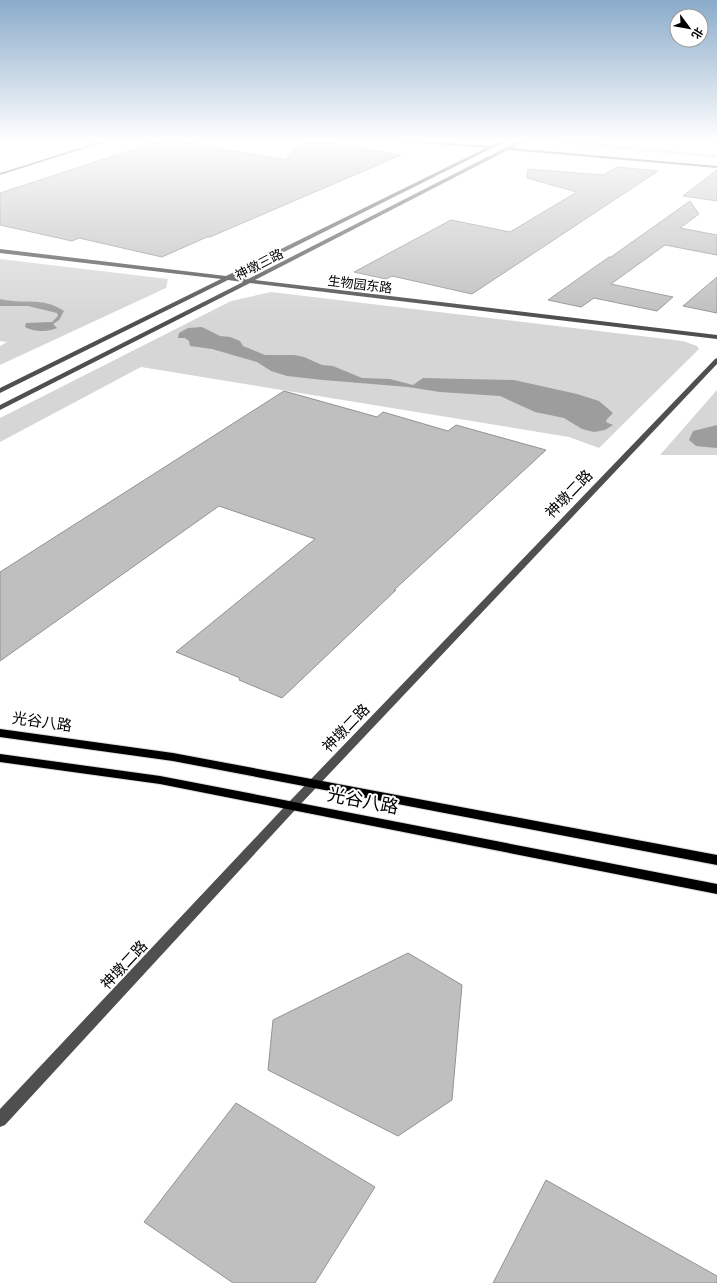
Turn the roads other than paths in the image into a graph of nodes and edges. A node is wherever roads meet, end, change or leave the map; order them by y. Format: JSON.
{"nodes":[{"id":1,"x":387,"y":199,"type":"edge"},
{"id":2,"x":410,"y":199,"type":"edge"},
{"id":3,"x":0,"y":251,"type":"edge"},
{"id":4,"x":227,"y":279,"type":"junction"},
{"id":5,"x":248,"y":282,"type":"junction"},
{"id":6,"x":717,"y":338,"type":"edge"},
{"id":7,"x":717,"y":360,"type":"edge"},
{"id":8,"x":0,"y":391,"type":"edge"},
{"id":9,"x":0,"y":408,"type":"edge"},
{"id":10,"x":0,"y":733,"type":"edge"},
{"id":11,"x":0,"y":758,"type":"edge"},
{"id":12,"x":313,"y":784,"type":"junction"},
{"id":13,"x":292,"y":806,"type":"junction"},
{"id":14,"x":717,"y":860,"type":"edge"},
{"id":15,"x":717,"y":889,"type":"edge"},
{"id":16,"x":0,"y":1120,"type":"edge"}],
"edges":[{"from":1,"to":4,"type":"street","name":"神墩三路"},
{"from":2,"to":5,"type":"street","name":"神墩三路"},
{"from":3,"to":4,"type":"street","name":"生物园东路"},
{"from":4,"to":5,"type":"street","name":"生物园东路"},
{"from":4,"to":8,"type":"street","name":"神墩三路"},
{"from":5,"to":6,"type":"street","name":"生物园东路"},
{"from":5,"to":9,"type":"street","name":"神墩三路"},
{"from":7,"to":12,"type":"street","name":"神墩二路"},
{"from":10,"to":12,"type":"main road","name":"光谷八路"},
{"from":11,"to":13,"type":"main road","name":"光谷八路"},
{"from":12,"to":13,"type":"street","name":"神墩二路"},
{"from":12,"to":14,"type":"main road","name":"光谷八路"},
{"from":13,"to":15,"type":"main road","name":"光谷八路"},
{"from":13,"to":16,"type":"street","name":"神墩二路"}]}
